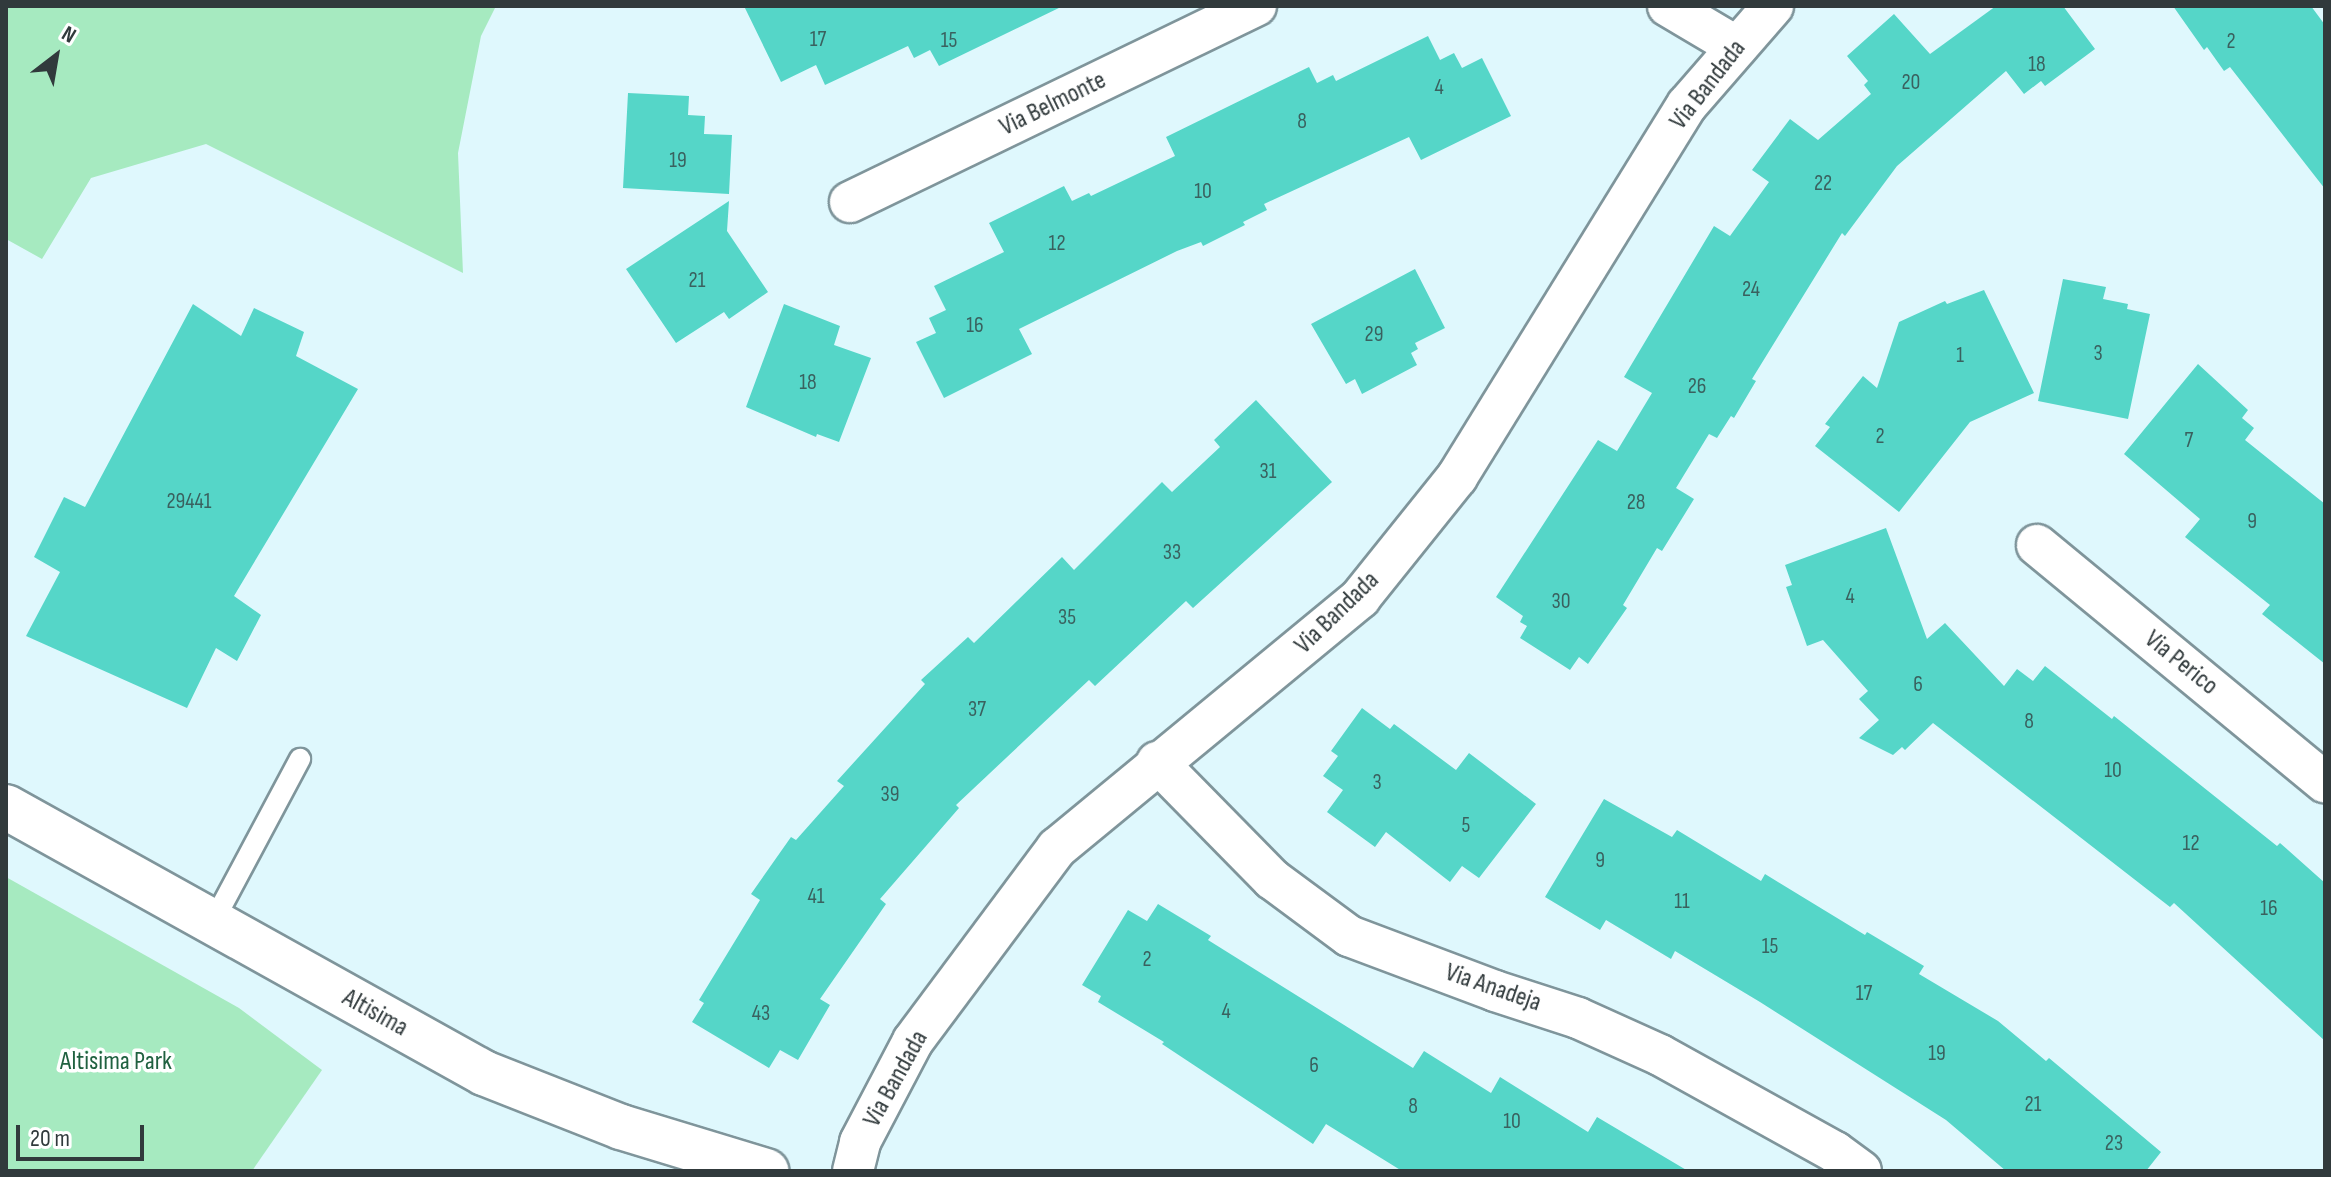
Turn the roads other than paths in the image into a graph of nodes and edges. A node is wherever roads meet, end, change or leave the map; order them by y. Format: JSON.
{"nodes":[{"id":1,"x":1256,"y":6,"type":"edge"},
{"id":2,"x":1668,"y":6,"type":"edge"},
{"id":3,"x":1773,"y":6,"type":"edge"},
{"id":4,"x":1737,"y":47,"type":"junction"},
{"id":5,"x":850,"y":202,"type":"dead end"},
{"id":6,"x":2037,"y":545,"type":"dead end"},
{"id":7,"x":300,"y":759,"type":"dead end"},
{"id":8,"x":1157,"y":762,"type":"junction"},
{"id":9,"x":2325,"y":782,"type":"edge"},
{"id":10,"x":6,"y":807,"type":"edge"},
{"id":11,"x":213,"y":922,"type":"junction"},
{"id":12,"x":766,"y":1171,"type":"edge"},
{"id":13,"x":853,"y":1171,"type":"edge"},
{"id":14,"x":1861,"y":1171,"type":"edge"}],
"edges":[{"from":1,"to":5,"type":"street","name":"Via Belmonte"},
{"from":2,"to":4,"type":"street"},
{"from":3,"to":4,"type":"street","name":"Via Bandada"},
{"from":4,"to":8,"type":"street","name":"Via Bandada"},
{"from":6,"to":9,"type":"street","name":"Via Perico"},
{"from":7,"to":11,"type":"lane"},
{"from":8,"to":13,"type":"street","name":"Via Bandada"},
{"from":8,"to":14,"type":"street","name":"Via Anadeja"},
{"from":10,"to":11,"type":"street","name":"Altisima"},
{"from":11,"to":12,"type":"street","name":"Altisima"}]}
